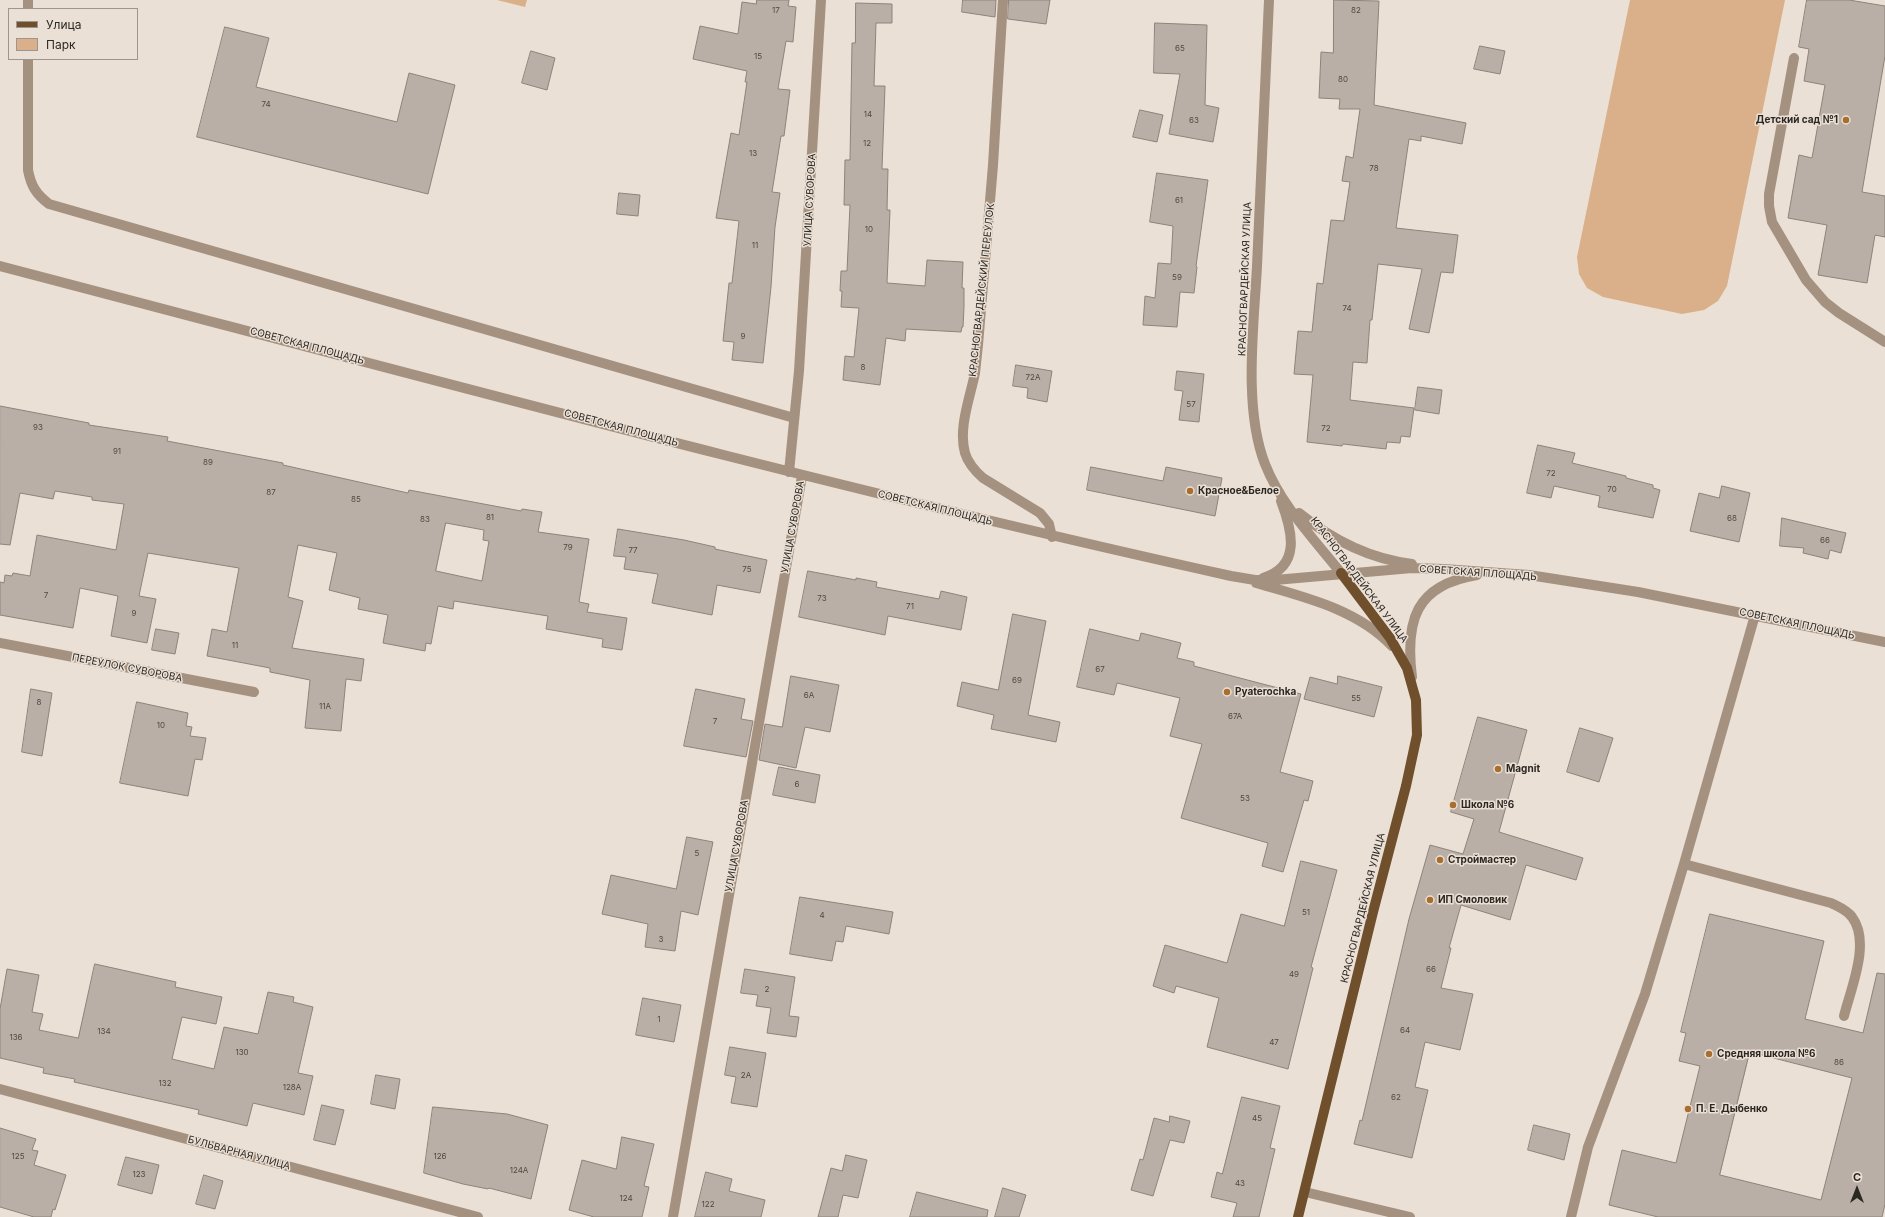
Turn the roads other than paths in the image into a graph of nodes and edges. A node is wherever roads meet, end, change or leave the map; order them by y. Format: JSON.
{"nodes":[{"id":1,"x":821,"y":0,"type":"edge"},
{"id":2,"x":1003,"y":0,"type":"edge"},
{"id":3,"x":1269,"y":0,"type":"edge"},
{"id":4,"x":1794,"y":58,"type":"dead end"},
{"id":5,"x":28,"y":60,"type":"edge"},
{"id":6,"x":0,"y":266,"type":"edge"},
{"id":7,"x":1885,"y":342,"type":"edge"},
{"id":8,"x":794,"y":418,"type":"junction"},
{"id":9,"x":789,"y":472,"type":"junction"},
{"id":10,"x":802,"y":476,"type":"junction"},
{"id":11,"x":1272,"y":478,"type":"junction"},
{"id":12,"x":1282,"y":495,"type":"junction"},
{"id":13,"x":1052,"y":537,"type":"junction"},
{"id":14,"x":1444,"y":569,"type":"junction"},
{"id":15,"x":1341,"y":573,"type":"junction"},
{"id":16,"x":1504,"y":573,"type":"junction"},
{"id":17,"x":1231,"y":576,"type":"junction"},
{"id":18,"x":1255,"y":580,"type":"junction"},
{"id":19,"x":1755,"y":615,"type":"junction"},
{"id":20,"x":1885,"y":642,"type":"edge"},
{"id":21,"x":0,"y":643,"type":"edge"},
{"id":22,"x":1399,"y":654,"type":"junction"},
{"id":23,"x":1412,"y":682,"type":"junction"},
{"id":24,"x":254,"y":692,"type":"dead end"},
{"id":25,"x":1684,"y":864,"type":"junction"},
{"id":26,"x":1844,"y":1016,"type":"dead end"},
{"id":27,"x":0,"y":1089,"type":"edge"},
{"id":28,"x":1305,"y":1192,"type":"junction"},
{"id":29,"x":478,"y":1217,"type":"edge"},
{"id":30,"x":673,"y":1217,"type":"edge"},
{"id":31,"x":1298,"y":1217,"type":"edge"},
{"id":32,"x":1410,"y":1217,"type":"edge"},
{"id":33,"x":1571,"y":1217,"type":"edge"}],
"edges":[{"from":1,"to":8,"type":"street","name":"УЛИЦА СУВОРОВА"},
{"from":2,"to":13,"type":"street","name":"КРАСНОГВАРДЕЙСКИЙ ПЕРЕУЛОК"},
{"from":3,"to":11,"type":"street","name":"КРАСНОГВАРДЕЙСКАЯ УЛИЦА"},
{"from":4,"to":7,"type":"street"},
{"from":5,"to":8,"type":"street"},
{"from":6,"to":9,"type":"street","name":"СОВЕТСКАЯ ПЛОЩАДЬ"},
{"from":8,"to":9,"type":"street","name":"УЛИЦА СУВОРОВА"},
{"from":9,"to":10,"type":"street","name":"СОВЕТСКАЯ ПЛОЩАДЬ"},
{"from":10,"to":13,"type":"street","name":"СОВЕТСКАЯ ПЛОЩАДЬ"},
{"from":10,"to":30,"type":"street","name":"УЛИЦА СУВОРОВА"},
{"from":11,"to":12,"type":"street","name":"КРАСНОГВАРДЕЙСКАЯ УЛИЦА"},
{"from":11,"to":18,"type":"street"},
{"from":12,"to":14,"type":"street"},
{"from":12,"to":15,"type":"street","name":"КРАСНОГВАРДЕЙСКАЯ УЛИЦА"},
{"from":13,"to":17,"type":"street","name":"СОВЕТСКАЯ ПЛОЩАДЬ"},
{"from":14,"to":15,"type":"street","name":"СОВЕТСКАЯ ПЛОЩАДЬ"},
{"from":14,"to":16,"type":"street","name":"СОВЕТСКАЯ ПЛОЩАДЬ"},
{"from":15,"to":18,"type":"street","name":"СОВЕТСКАЯ ПЛОЩАДЬ"},
{"from":15,"to":22,"type":"main road","name":"КРАСНОГВАРДЕЙСКАЯ УЛИЦА"},
{"from":16,"to":19,"type":"street","name":"СОВЕТСКАЯ ПЛОЩАДЬ"},
{"from":16,"to":23,"type":"street"},
{"from":17,"to":18,"type":"street","name":"СОВЕТСКАЯ ПЛОЩАДЬ"},
{"from":17,"to":22,"type":"street"},
{"from":19,"to":20,"type":"street","name":"СОВЕТСКАЯ ПЛОЩАДЬ"},
{"from":19,"to":25,"type":"street"},
{"from":21,"to":24,"type":"street","name":"ПЕРЕУЛОК СУВОРОВА"},
{"from":22,"to":23,"type":"main road","name":"КРАСНОГВАРДЕЙСКАЯ УЛИЦА"},
{"from":23,"to":28,"type":"main road","name":"КРАСНОГВАРДЕЙСКАЯ УЛИЦА"},
{"from":25,"to":26,"type":"street"},
{"from":25,"to":33,"type":"street"},
{"from":27,"to":29,"type":"street","name":"БУЛЬВАРНАЯ УЛИЦА"},
{"from":28,"to":31,"type":"main road","name":"КРАСНОГВАРДЕЙСКАЯ УЛИЦА"},
{"from":28,"to":32,"type":"street"}]}
